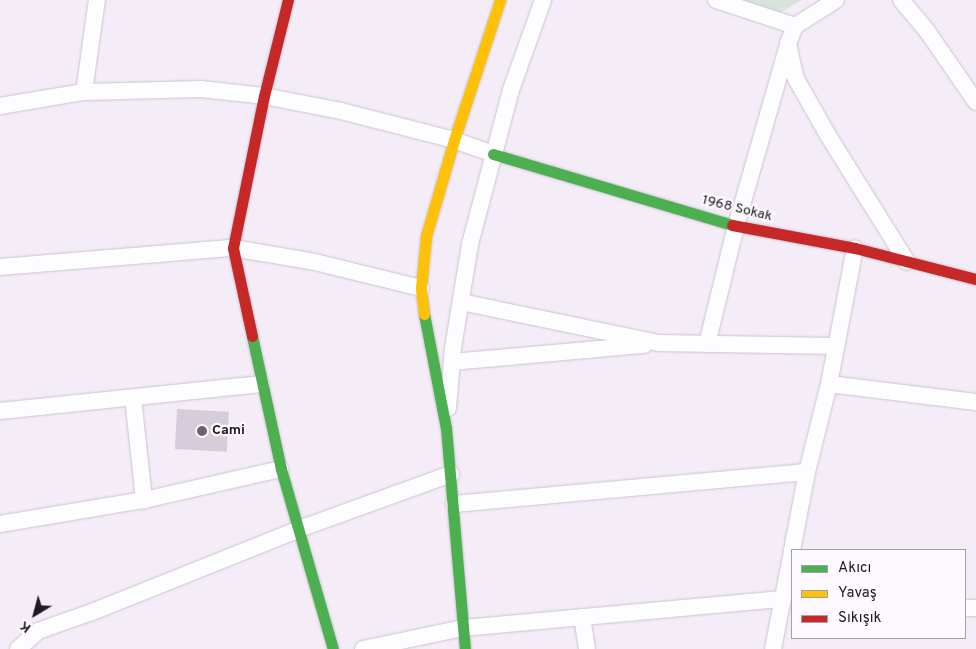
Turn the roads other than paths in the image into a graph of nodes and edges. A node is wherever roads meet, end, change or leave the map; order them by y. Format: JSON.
{"nodes":[{"id":1,"x":97,"y":0,"type":"edge"},
{"id":2,"x":288,"y":0,"type":"edge"},
{"id":3,"x":500,"y":0,"type":"edge"},
{"id":4,"x":542,"y":0,"type":"edge"},
{"id":5,"x":716,"y":0,"type":"edge"},
{"id":6,"x":836,"y":0,"type":"edge"},
{"id":7,"x":901,"y":0,"type":"edge"},
{"id":8,"x":795,"y":26,"type":"junction"},
{"id":9,"x":788,"y":43,"type":"junction"},
{"id":10,"x":84,"y":92,"type":"junction"},
{"id":11,"x":264,"y":96,"type":"junction"},
{"id":12,"x":976,"y":102,"type":"edge"},
{"id":13,"x":0,"y":106,"type":"edge"},
{"id":14,"x":454,"y":140,"type":"junction"},
{"id":15,"x":493,"y":154,"type":"junction"},
{"id":16,"x":736,"y":226,"type":"junction"},
{"id":17,"x":233,"y":248,"type":"junction"},
{"id":18,"x":855,"y":248,"type":"junction"},
{"id":19,"x":907,"y":262,"type":"junction"},
{"id":20,"x":0,"y":267,"type":"edge"},
{"id":21,"x":976,"y":279,"type":"edge"},
{"id":22,"x":421,"y":288,"type":"junction"},
{"id":23,"x":461,"y":302,"type":"junction"},
{"id":24,"x":664,"y":343,"type":"junction"},
{"id":25,"x":707,"y":344,"type":"junction"},
{"id":26,"x":835,"y":346,"type":"junction"},
{"id":27,"x":452,"y":362,"type":"junction"},
{"id":28,"x":261,"y":384,"type":"junction"},
{"id":29,"x":829,"y":384,"type":"junction"},
{"id":30,"x":133,"y":398,"type":"junction"},
{"id":31,"x":976,"y":402,"type":"edge"},
{"id":32,"x":0,"y":411,"type":"edge"},
{"id":33,"x":446,"y":428,"type":"junction"},
{"id":34,"x":281,"y":469,"type":"junction"},
{"id":35,"x":807,"y":472,"type":"junction"},
{"id":36,"x":451,"y":474,"type":"junction"},
{"id":37,"x":144,"y":500,"type":"junction"},
{"id":38,"x":454,"y":504,"type":"junction"},
{"id":39,"x":0,"y":524,"type":"edge"},
{"id":40,"x":299,"y":529,"type":"junction"},
{"id":41,"x":792,"y":549,"type":"edge"},
{"id":42,"x":791,"y":559,"type":"edge"},
{"id":43,"x":786,"y":606,"type":"edge"},
{"id":44,"x":582,"y":617,"type":"junction"},
{"id":45,"x":463,"y":628,"type":"junction"},
{"id":46,"x":18,"y":649,"type":"edge"},
{"id":47,"x":333,"y":649,"type":"edge"},
{"id":48,"x":363,"y":649,"type":"edge"},
{"id":49,"x":466,"y":649,"type":"edge"},
{"id":50,"x":587,"y":649,"type":"edge"},
{"id":51,"x":773,"y":649,"type":"edge"}],
"edges":[{"from":1,"to":10,"type":"street"},
{"from":2,"to":11,"type":"street"},
{"from":3,"to":14,"type":"street"},
{"from":4,"to":15,"type":"street"},
{"from":5,"to":8,"type":"street"},
{"from":6,"to":8,"type":"street"},
{"from":7,"to":12,"type":"street"},
{"from":8,"to":9,"type":"street"},
{"from":9,"to":16,"type":"street"},
{"from":9,"to":19,"type":"street"},
{"from":10,"to":11,"type":"street"},
{"from":10,"to":13,"type":"street"},
{"from":11,"to":14,"type":"street"},
{"from":11,"to":17,"type":"street"},
{"from":14,"to":15,"type":"street"},
{"from":14,"to":22,"type":"street"},
{"from":15,"to":16,"type":"street","name":"1968 Sokak"},
{"from":15,"to":23,"type":"street"},
{"from":16,"to":18,"type":"street","name":"1968 Sokak"},
{"from":16,"to":25,"type":"street"},
{"from":17,"to":20,"type":"street"},
{"from":17,"to":22,"type":"street"},
{"from":17,"to":28,"type":"street"},
{"from":18,"to":19,"type":"street","name":"1968 Sokak"},
{"from":18,"to":26,"type":"street"},
{"from":19,"to":21,"type":"street","name":"1968 Sokak"},
{"from":22,"to":33,"type":"street"},
{"from":23,"to":24,"type":"street"},
{"from":23,"to":27,"type":"street"},
{"from":24,"to":25,"type":"street"},
{"from":24,"to":27,"type":"street"},
{"from":25,"to":26,"type":"street"},
{"from":26,"to":29,"type":"street"},
{"from":27,"to":33,"type":"street"},
{"from":28,"to":30,"type":"street"},
{"from":28,"to":34,"type":"street"},
{"from":29,"to":31,"type":"street"},
{"from":29,"to":35,"type":"street"},
{"from":30,"to":32,"type":"street"},
{"from":30,"to":37,"type":"street"},
{"from":33,"to":36,"type":"street"},
{"from":34,"to":37,"type":"street"},
{"from":34,"to":40,"type":"street"},
{"from":35,"to":38,"type":"street"},
{"from":35,"to":41,"type":"street"},
{"from":36,"to":38,"type":"street"},
{"from":36,"to":40,"type":"street"},
{"from":37,"to":39,"type":"street"},
{"from":38,"to":45,"type":"street"},
{"from":40,"to":46,"type":"street"},
{"from":40,"to":47,"type":"street"},
{"from":42,"to":43,"type":"street"},
{"from":43,"to":44,"type":"street"},
{"from":43,"to":51,"type":"street"},
{"from":44,"to":45,"type":"street"},
{"from":44,"to":50,"type":"street"},
{"from":45,"to":48,"type":"street"},
{"from":45,"to":49,"type":"street"}]}
